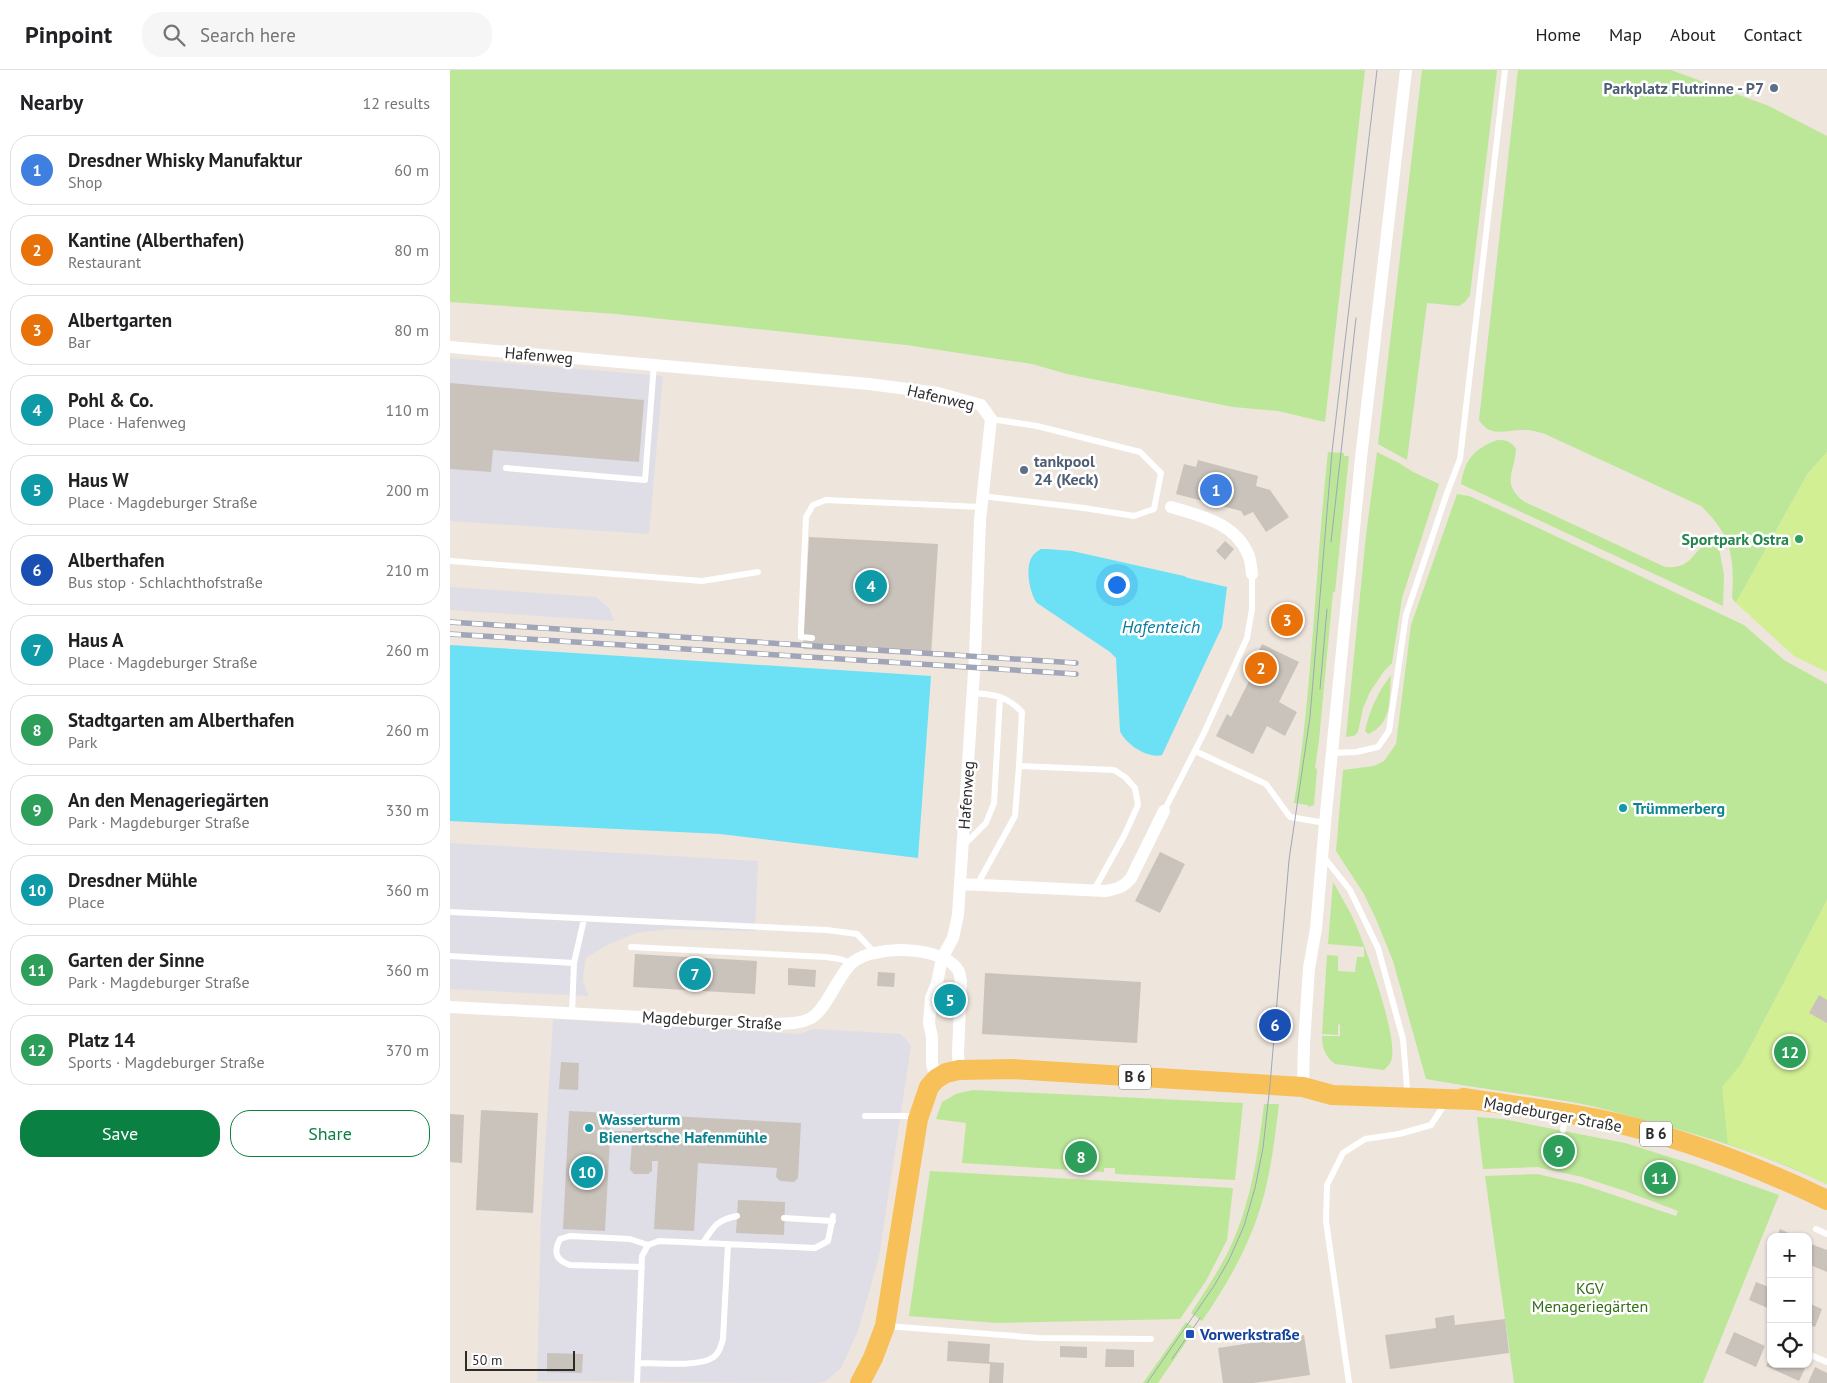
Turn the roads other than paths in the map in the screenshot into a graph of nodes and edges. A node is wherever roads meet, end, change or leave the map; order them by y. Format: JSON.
{"nodes":[{"id":1,"x":1406,"y":70,"type":"edge"},
{"id":2,"x":1506,"y":70,"type":"edge"},
{"id":3,"x":450,"y":347,"type":"edge"},
{"id":4,"x":654,"y":364,"type":"junction"},
{"id":5,"x":991,"y":418,"type":"junction"},
{"id":6,"x":506,"y":468,"type":"dead end"},
{"id":7,"x":982,"y":502,"type":"junction"},
{"id":8,"x":1171,"y":507,"type":"dead end"},
{"id":9,"x":450,"y":561,"type":"edge"},
{"id":10,"x":758,"y":572,"type":"dead end"},
{"id":11,"x":1252,"y":574,"type":"joint"},
{"id":12,"x":812,"y":638,"type":"dead end"},
{"id":13,"x":973,"y":693,"type":"junction"},
{"id":14,"x":1000,"y":697,"type":"junction"},
{"id":15,"x":1195,"y":751,"type":"junction"},
{"id":16,"x":1332,"y":753,"type":"junction"},
{"id":17,"x":1019,"y":766,"type":"junction"},
{"id":18,"x":1164,"y":811,"type":"joint"},
{"id":19,"x":1325,"y":823,"type":"junction"},
{"id":20,"x":962,"y":847,"type":"junction"},
{"id":21,"x":1322,"y":855,"type":"junction"},
{"id":22,"x":960,"y":884,"type":"junction"},
{"id":23,"x":977,"y":885,"type":"junction"},
{"id":24,"x":1094,"y":890,"type":"junction"},
{"id":25,"x":450,"y":912,"type":"edge"},
{"id":26,"x":584,"y":919,"type":"junction"},
{"id":27,"x":631,"y":947,"type":"dead end"},
{"id":28,"x":874,"y":952,"type":"junction"},
{"id":29,"x":450,"y":956,"type":"edge"},
{"id":30,"x":942,"y":958,"type":"junction"},
{"id":31,"x":574,"y":963,"type":"junction"},
{"id":32,"x":851,"y":963,"type":"junction"},
{"id":33,"x":450,"y":1007,"type":"edge"},
{"id":34,"x":572,"y":1013,"type":"junction"},
{"id":35,"x":959,"y":1070,"type":"junction"},
{"id":36,"x":936,"y":1079,"type":"junction"},
{"id":37,"x":1303,"y":1087,"type":"junction"},
{"id":38,"x":1406,"y":1088,"type":"junction"},
{"id":39,"x":1448,"y":1099,"type":"junction"},
{"id":40,"x":1475,"y":1100,"type":"junction"},
{"id":41,"x":865,"y":1116,"type":"dead end"},
{"id":42,"x":919,"y":1116,"type":"junction"},
{"id":43,"x":1827,"y":1200,"type":"edge"},
{"id":44,"x":737,"y":1216,"type":"dead end"},
{"id":45,"x":784,"y":1218,"type":"dead end"},
{"id":46,"x":1816,"y":1229,"type":"dead end"},
{"id":47,"x":1827,"y":1234,"type":"edge"},
{"id":48,"x":703,"y":1243,"type":"junction"},
{"id":49,"x":728,"y":1244,"type":"junction"},
{"id":50,"x":648,"y":1245,"type":"junction"},
{"id":51,"x":642,"y":1267,"type":"junction"},
{"id":52,"x":885,"y":1326,"type":"junction"},
{"id":53,"x":1151,"y":1338,"type":"dead end"},
{"id":54,"x":1812,"y":1356,"type":"edge"},
{"id":55,"x":1827,"y":1362,"type":"edge"},
{"id":56,"x":638,"y":1363,"type":"junction"},
{"id":57,"x":862,"y":1379,"type":"edge"},
{"id":58,"x":637,"y":1383,"type":"edge"},
{"id":59,"x":1349,"y":1383,"type":"edge"}],
"edges":[{"from":1,"to":16,"type":"street"},
{"from":2,"to":16,"type":"lane"},
{"from":3,"to":4,"type":"street","name":"Hafenweg"},
{"from":4,"to":5,"type":"street","name":"Hafenweg"},
{"from":4,"to":6,"type":"lane"},
{"from":5,"to":7,"type":"street","name":"Hafenweg"},
{"from":5,"to":7,"type":"lane"},
{"from":7,"to":12,"type":"lane"},
{"from":7,"to":13,"type":"street","name":"Hafenweg"},
{"from":8,"to":11,"type":"street"},
{"from":9,"to":10,"type":"lane"},
{"from":11,"to":15,"type":"lane"},
{"from":13,"to":14,"type":"lane"},
{"from":13,"to":20,"type":"street","name":"Hafenweg"},
{"from":14,"to":17,"type":"lane"},
{"from":14,"to":20,"type":"lane"},
{"from":15,"to":18,"type":"lane"},
{"from":15,"to":19,"type":"lane"},
{"from":16,"to":19,"type":"street"},
{"from":17,"to":23,"type":"lane"},
{"from":17,"to":24,"type":"lane"},
{"from":18,"to":24,"type":"street"},
{"from":19,"to":21,"type":"street"},
{"from":20,"to":22,"type":"street","name":"Hafenweg"},
{"from":21,"to":37,"type":"street"},
{"from":21,"to":38,"type":"lane"},
{"from":22,"to":23,"type":"street"},
{"from":22,"to":30,"type":"street","name":"Hafenweg"},
{"from":23,"to":24,"type":"street"},
{"from":25,"to":26,"type":"lane"},
{"from":26,"to":28,"type":"lane"},
{"from":26,"to":31,"type":"lane"},
{"from":27,"to":32,"type":"lane"},
{"from":28,"to":30,"type":"street"},
{"from":28,"to":32,"type":"street"},
{"from":29,"to":31,"type":"lane"},
{"from":30,"to":35,"type":"street"},
{"from":30,"to":36,"type":"street"},
{"from":31,"to":34,"type":"lane"},
{"from":32,"to":34,"type":"street","name":"Magdeburger Straße"},
{"from":33,"to":34,"type":"street","name":"Magdeburger Straße"},
{"from":35,"to":36,"type":"main road","number":"B 6"},
{"from":35,"to":37,"type":"main road","name":"Magdeburger Straße","number":"B 6"},
{"from":36,"to":42,"type":"main road"},
{"from":37,"to":38,"type":"main road","name":"Magdeburger Straße","number":"B 6"},
{"from":37,"to":39,"type":"main road","name":"Magdeburger Straße","number":"B 6"},
{"from":38,"to":40,"type":"main road","name":"Magdeburger Straße","number":"B 6"},
{"from":39,"to":40,"type":"main road","name":"Magdeburger Straße","number":"B 6"},
{"from":39,"to":59,"type":"lane"},
{"from":40,"to":43,"type":"main road","name":"Magdeburger Straße","number":"B 6"},
{"from":41,"to":42,"type":"lane"},
{"from":42,"to":52,"type":"main road"},
{"from":44,"to":48,"type":"lane"},
{"from":45,"to":49,"type":"lane"},
{"from":46,"to":47,"type":"lane"},
{"from":48,"to":49,"type":"lane"},
{"from":48,"to":50,"type":"lane"},
{"from":49,"to":56,"type":"lane"},
{"from":50,"to":51,"type":"lane"},
{"from":50,"to":51,"type":"lane"},
{"from":51,"to":56,"type":"lane"},
{"from":52,"to":53,"type":"lane"},
{"from":52,"to":57,"type":"main road"},
{"from":54,"to":55,"type":"lane"},
{"from":56,"to":58,"type":"lane"}]}
